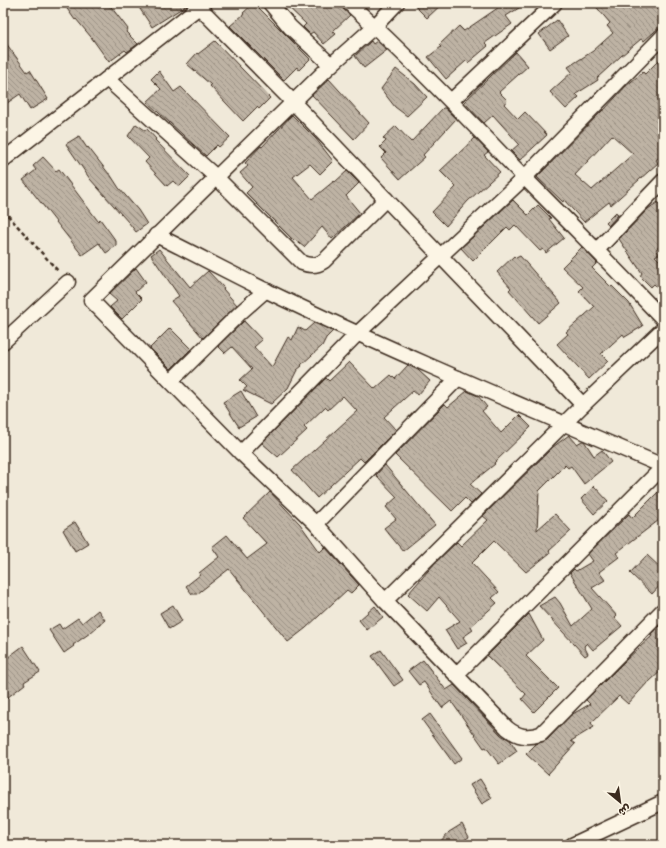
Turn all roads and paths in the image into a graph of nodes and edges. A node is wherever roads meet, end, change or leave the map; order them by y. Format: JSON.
{"nodes":[{"id":1,"x":270,"y":3,"type":"edge"},
{"id":2,"x":349,"y":3,"type":"edge"},
{"id":3,"x":398,"y":3,"type":"edge"},
{"id":4,"x":554,"y":3,"type":"edge"},
{"id":5,"x":199,"y":4,"type":"edge"},
{"id":6,"x":374,"y":26,"type":"junction"},
{"id":7,"x":663,"y":36,"type":"edge"},
{"id":8,"x":331,"y":65,"type":"junction"},
{"id":9,"x":107,"y":79,"type":"junction"},
{"id":10,"x":451,"y":101,"type":"junction"},
{"id":11,"x":293,"y":102,"type":"junction"},
{"id":12,"x":3,"y":160,"type":"edge"},
{"id":13,"x":216,"y":177,"type":"junction"},
{"id":14,"x":525,"y":177,"type":"junction"},
{"id":15,"x":663,"y":181,"type":"edge"},
{"id":16,"x":386,"y":199,"type":"junction"},
{"id":17,"x":3,"y":210,"type":"edge"},
{"id":18,"x":156,"y":236,"type":"junction"},
{"id":19,"x":597,"y":250,"type":"junction"},
{"id":20,"x":441,"y":257,"type":"junction"},
{"id":21,"x":68,"y":282,"type":"joint"},
{"id":22,"x":266,"y":290,"type":"junction"},
{"id":23,"x":663,"y":319,"type":"edge"},
{"id":24,"x":663,"y":329,"type":"edge"},
{"id":25,"x":358,"y":332,"type":"junction"},
{"id":26,"x":3,"y":342,"type":"edge"},
{"id":27,"x":458,"y":378,"type":"junction"},
{"id":28,"x":171,"y":381,"type":"junction"},
{"id":29,"x":584,"y":405,"type":"junction"},
{"id":30,"x":565,"y":424,"type":"junction"},
{"id":31,"x":241,"y":453,"type":"junction"},
{"id":32,"x":663,"y":466,"type":"edge"},
{"id":33,"x":316,"y":524,"type":"junction"},
{"id":34,"x":385,"y":601,"type":"junction"},
{"id":35,"x":663,"y":610,"type":"edge"},
{"id":36,"x":456,"y":675,"type":"junction"},
{"id":37,"x":663,"y":802,"type":"edge"},
{"id":38,"x":572,"y":845,"type":"edge"}],
"edges":[{"from":1,"to":8,"type":"street"},
{"from":2,"to":6,"type":"street"},
{"from":3,"to":6,"type":"street"},
{"from":4,"to":10,"type":"street"},
{"from":5,"to":9,"type":"street"},
{"from":5,"to":11,"type":"street"},
{"from":6,"to":8,"type":"street"},
{"from":6,"to":10,"type":"street"},
{"from":7,"to":14,"type":"street"},
{"from":8,"to":11,"type":"street"},
{"from":9,"to":12,"type":"street"},
{"from":9,"to":13,"type":"street"},
{"from":10,"to":14,"type":"street"},
{"from":11,"to":13,"type":"street"},
{"from":11,"to":16,"type":"street"},
{"from":13,"to":16,"type":"street"},
{"from":13,"to":18,"type":"street"},
{"from":14,"to":19,"type":"street"},
{"from":14,"to":20,"type":"street"},
{"from":15,"to":19,"type":"street"},
{"from":16,"to":20,"type":"street"},
{"from":17,"to":21,"type":"path"},
{"from":18,"to":22,"type":"street"},
{"from":18,"to":28,"type":"street"},
{"from":19,"to":23,"type":"street"},
{"from":20,"to":25,"type":"street"},
{"from":20,"to":29,"type":"street"},
{"from":21,"to":26,"type":"street"},
{"from":22,"to":25,"type":"street"},
{"from":22,"to":28,"type":"street"},
{"from":24,"to":29,"type":"street"},
{"from":25,"to":27,"type":"street"},
{"from":25,"to":31,"type":"street"},
{"from":27,"to":30,"type":"street"},
{"from":27,"to":33,"type":"street"},
{"from":28,"to":31,"type":"street"},
{"from":29,"to":30,"type":"street"},
{"from":30,"to":32,"type":"street"},
{"from":30,"to":34,"type":"street"},
{"from":31,"to":33,"type":"street"},
{"from":32,"to":36,"type":"street"},
{"from":33,"to":34,"type":"street"},
{"from":34,"to":36,"type":"street"},
{"from":35,"to":36,"type":"street"},
{"from":37,"to":38,"type":"street"}]}
